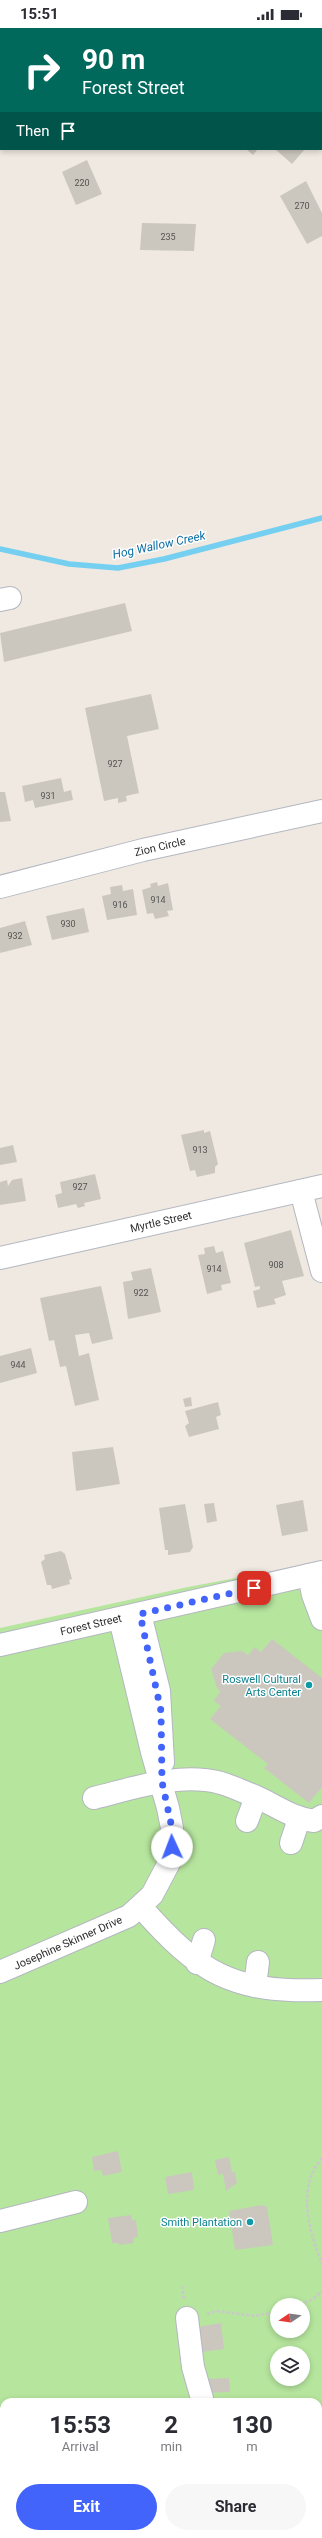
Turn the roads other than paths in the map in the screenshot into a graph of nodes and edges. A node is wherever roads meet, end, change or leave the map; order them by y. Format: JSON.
{"nodes":[{"id":1,"x":322,"y":811,"type":"edge"},
{"id":2,"x":0,"y":887,"type":"edge"},
{"id":3,"x":322,"y":1186,"type":"edge"},
{"id":4,"x":301,"y":1191,"type":"junction"},
{"id":5,"x":0,"y":1258,"type":"edge"},
{"id":6,"x":322,"y":1271,"type":"edge"},
{"id":7,"x":316,"y":1573,"type":"edge"},
{"id":8,"x":130,"y":1616,"type":"junction"},
{"id":9,"x":322,"y":1619,"type":"edge"},
{"id":10,"x":0,"y":1646,"type":"edge"},
{"id":11,"x":162,"y":1782,"type":"junction"},
{"id":12,"x":256,"y":1797,"type":"junction"},
{"id":13,"x":94,"y":1798,"type":"dead end"},
{"id":14,"x":322,"y":1816,"type":"edge"},
{"id":15,"x":299,"y":1819,"type":"junction"},
{"id":16,"x":247,"y":1821,"type":"dead end"},
{"id":17,"x":291,"y":1843,"type":"dead end"},
{"id":18,"x":141,"y":1907,"type":"junction"},
{"id":19,"x":204,"y":1940,"type":"dead end"},
{"id":20,"x":258,"y":1962,"type":"dead end"},
{"id":21,"x":197,"y":1963,"type":"junction"},
{"id":22,"x":0,"y":1972,"type":"edge"},
{"id":23,"x":255,"y":1986,"type":"junction"},
{"id":24,"x":322,"y":1990,"type":"edge"},
{"id":25,"x":76,"y":2202,"type":"dead end"},
{"id":26,"x":0,"y":2221,"type":"edge"},
{"id":27,"x":187,"y":2318,"type":"road end"},
{"id":28,"x":203,"y":2398,"type":"edge"}],
"edges":[{"from":1,"to":2,"type":"street","name":"Zion Circle"},
{"from":3,"to":4,"type":"street","name":"Myrtle Street"},
{"from":4,"to":5,"type":"street","name":"Myrtle Street"},
{"from":4,"to":6,"type":"street"},
{"from":7,"to":8,"type":"street","name":"Forest Street"},
{"from":7,"to":9,"type":"street"},
{"from":8,"to":10,"type":"street","name":"Forest Street"},
{"from":8,"to":11,"type":"street","name":"Josephine Skinner Drive"},
{"from":11,"to":12,"type":"street"},
{"from":11,"to":13,"type":"street"},
{"from":11,"to":18,"type":"street","name":"Josephine Skinner Drive"},
{"from":12,"to":15,"type":"street"},
{"from":12,"to":16,"type":"street"},
{"from":14,"to":15,"type":"street"},
{"from":15,"to":17,"type":"street"},
{"from":18,"to":21,"type":"street"},
{"from":18,"to":22,"type":"street","name":"Josephine Skinner Drive"},
{"from":19,"to":21,"type":"street"},
{"from":20,"to":23,"type":"street"},
{"from":21,"to":23,"type":"street"},
{"from":23,"to":24,"type":"street"},
{"from":25,"to":26,"type":"street"},
{"from":27,"to":28,"type":"street"}]}
